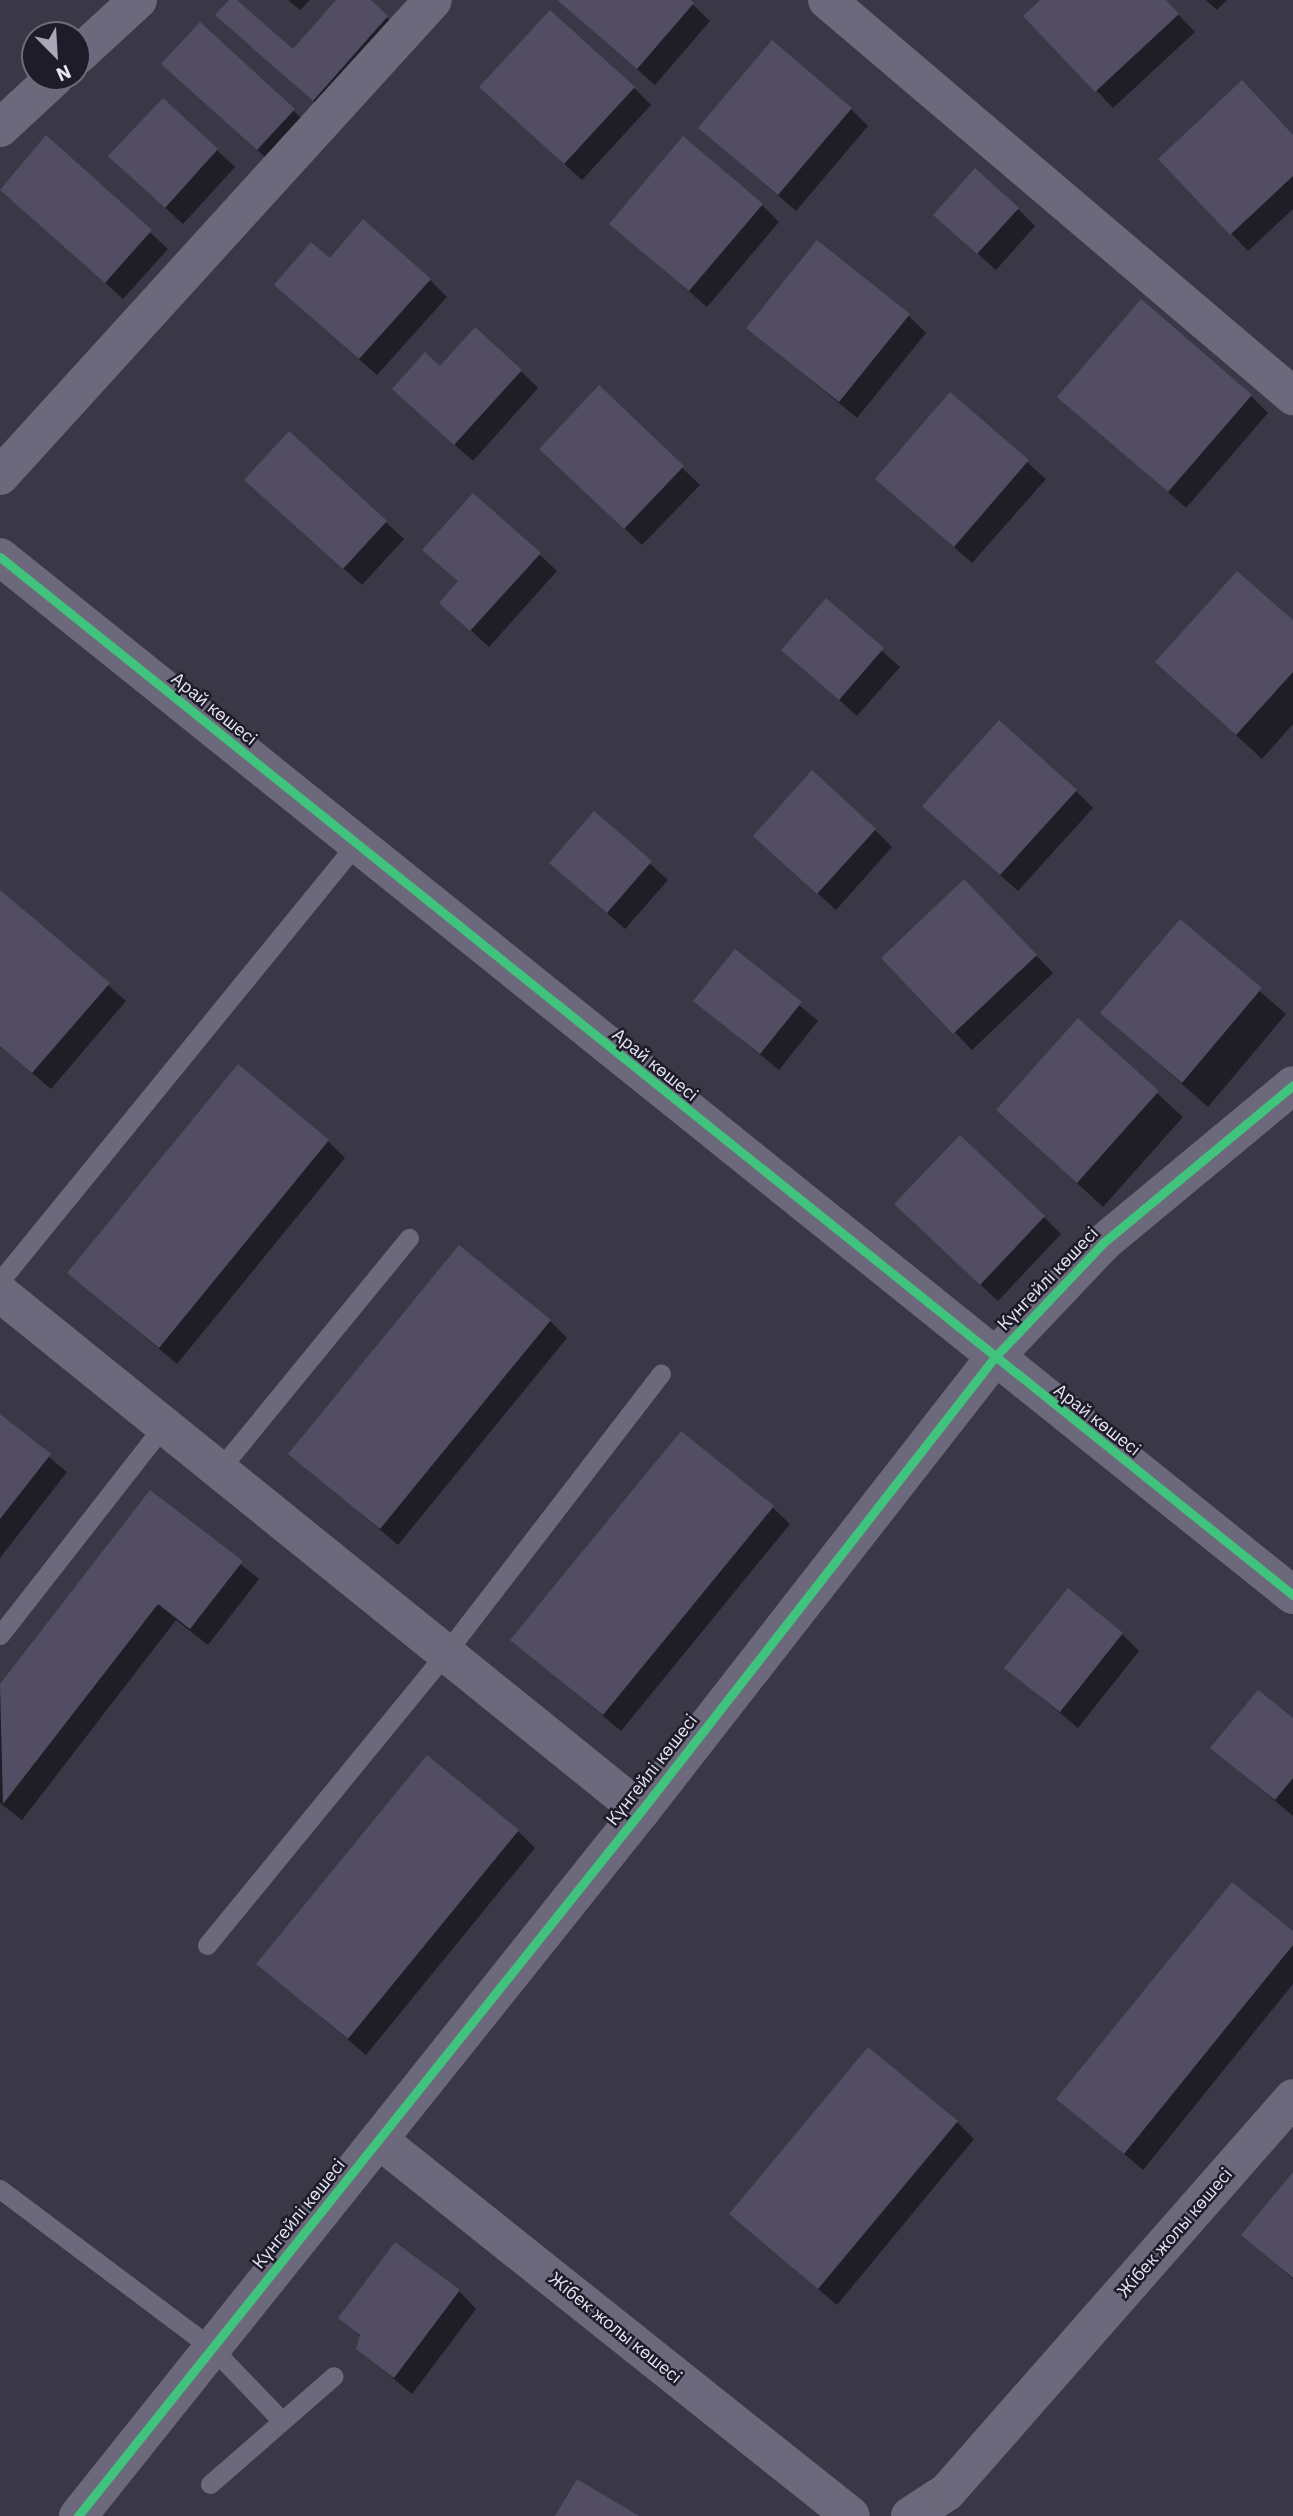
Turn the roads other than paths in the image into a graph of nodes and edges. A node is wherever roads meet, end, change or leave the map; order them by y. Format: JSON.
{"nodes":[{"id":1,"x":138,"y":0,"type":"edge"},
{"id":2,"x":433,"y":0,"type":"edge"},
{"id":3,"x":827,"y":0,"type":"edge"},
{"id":4,"x":91,"y":43,"type":"edge"},
{"id":5,"x":40,"y":91,"type":"edge"},
{"id":6,"x":0,"y":128,"type":"edge"},
{"id":7,"x":1293,"y":396,"type":"edge"},
{"id":8,"x":0,"y":476,"type":"edge"},
{"id":9,"x":0,"y":557,"type":"edge"},
{"id":10,"x":356,"y":844,"type":"junction"},
{"id":11,"x":1293,"y":1085,"type":"edge"},
{"id":12,"x":409,"y":1238,"type":"dead end"},
{"id":13,"x":0,"y":1280,"type":"edge"},
{"id":14,"x":0,"y":1293,"type":"edge"},
{"id":15,"x":994,"y":1358,"type":"junction"},
{"id":16,"x":661,"y":1374,"type":"dead end"},
{"id":17,"x":164,"y":1425,"type":"junction"},
{"id":18,"x":219,"y":1470,"type":"junction"},
{"id":19,"x":1293,"y":1595,"type":"edge"},
{"id":20,"x":0,"y":1635,"type":"edge"},
{"id":21,"x":445,"y":1654,"type":"junction"},
{"id":22,"x":641,"y":1811,"type":"junction"},
{"id":23,"x":207,"y":1945,"type":"dead end"},
{"id":24,"x":1293,"y":2098,"type":"edge"},
{"id":25,"x":379,"y":2140,"type":"junction"},
{"id":26,"x":0,"y":2189,"type":"edge"},
{"id":27,"x":212,"y":2348,"type":"junction"},
{"id":28,"x":334,"y":2376,"type":"dead end"},
{"id":29,"x":281,"y":2420,"type":"junction"},
{"id":30,"x":210,"y":2483,"type":"dead end"},
{"id":31,"x":78,"y":2516,"type":"edge"},
{"id":32,"x":851,"y":2516,"type":"edge"},
{"id":33,"x":910,"y":2516,"type":"edge"}],
"edges":[{"from":1,"to":4,"type":"street"},
{"from":2,"to":8,"type":"street"},
{"from":3,"to":7,"type":"street"},
{"from":5,"to":6,"type":"street"},
{"from":9,"to":10,"type":"street","name":"Арай көшесі"},
{"from":10,"to":13,"type":"lane"},
{"from":10,"to":15,"type":"street","name":"Арай көшесі"},
{"from":11,"to":15,"type":"street","name":"Күнгейлі көшесі"},
{"from":12,"to":18,"type":"lane"},
{"from":14,"to":17,"type":"street"},
{"from":15,"to":19,"type":"street","name":"Арай көшесі"},
{"from":15,"to":22,"type":"street","name":"Күнгейлі көшесі"},
{"from":16,"to":21,"type":"lane"},
{"from":17,"to":18,"type":"street"},
{"from":17,"to":20,"type":"lane"},
{"from":18,"to":21,"type":"street"},
{"from":21,"to":22,"type":"street"},
{"from":21,"to":23,"type":"lane"},
{"from":22,"to":25,"type":"street","name":"Күнгейлі көшесі"},
{"from":24,"to":33,"type":"street","name":"Жібек жолы көшесі"},
{"from":25,"to":27,"type":"street","name":"Күнгейлі көшесі"},
{"from":25,"to":32,"type":"street","name":"Жібек жолы көшесі"},
{"from":26,"to":27,"type":"lane"},
{"from":27,"to":29,"type":"lane"},
{"from":27,"to":31,"type":"street","name":"Күнгейлі көшесі"},
{"from":28,"to":29,"type":"lane"},
{"from":29,"to":30,"type":"lane"}]}
